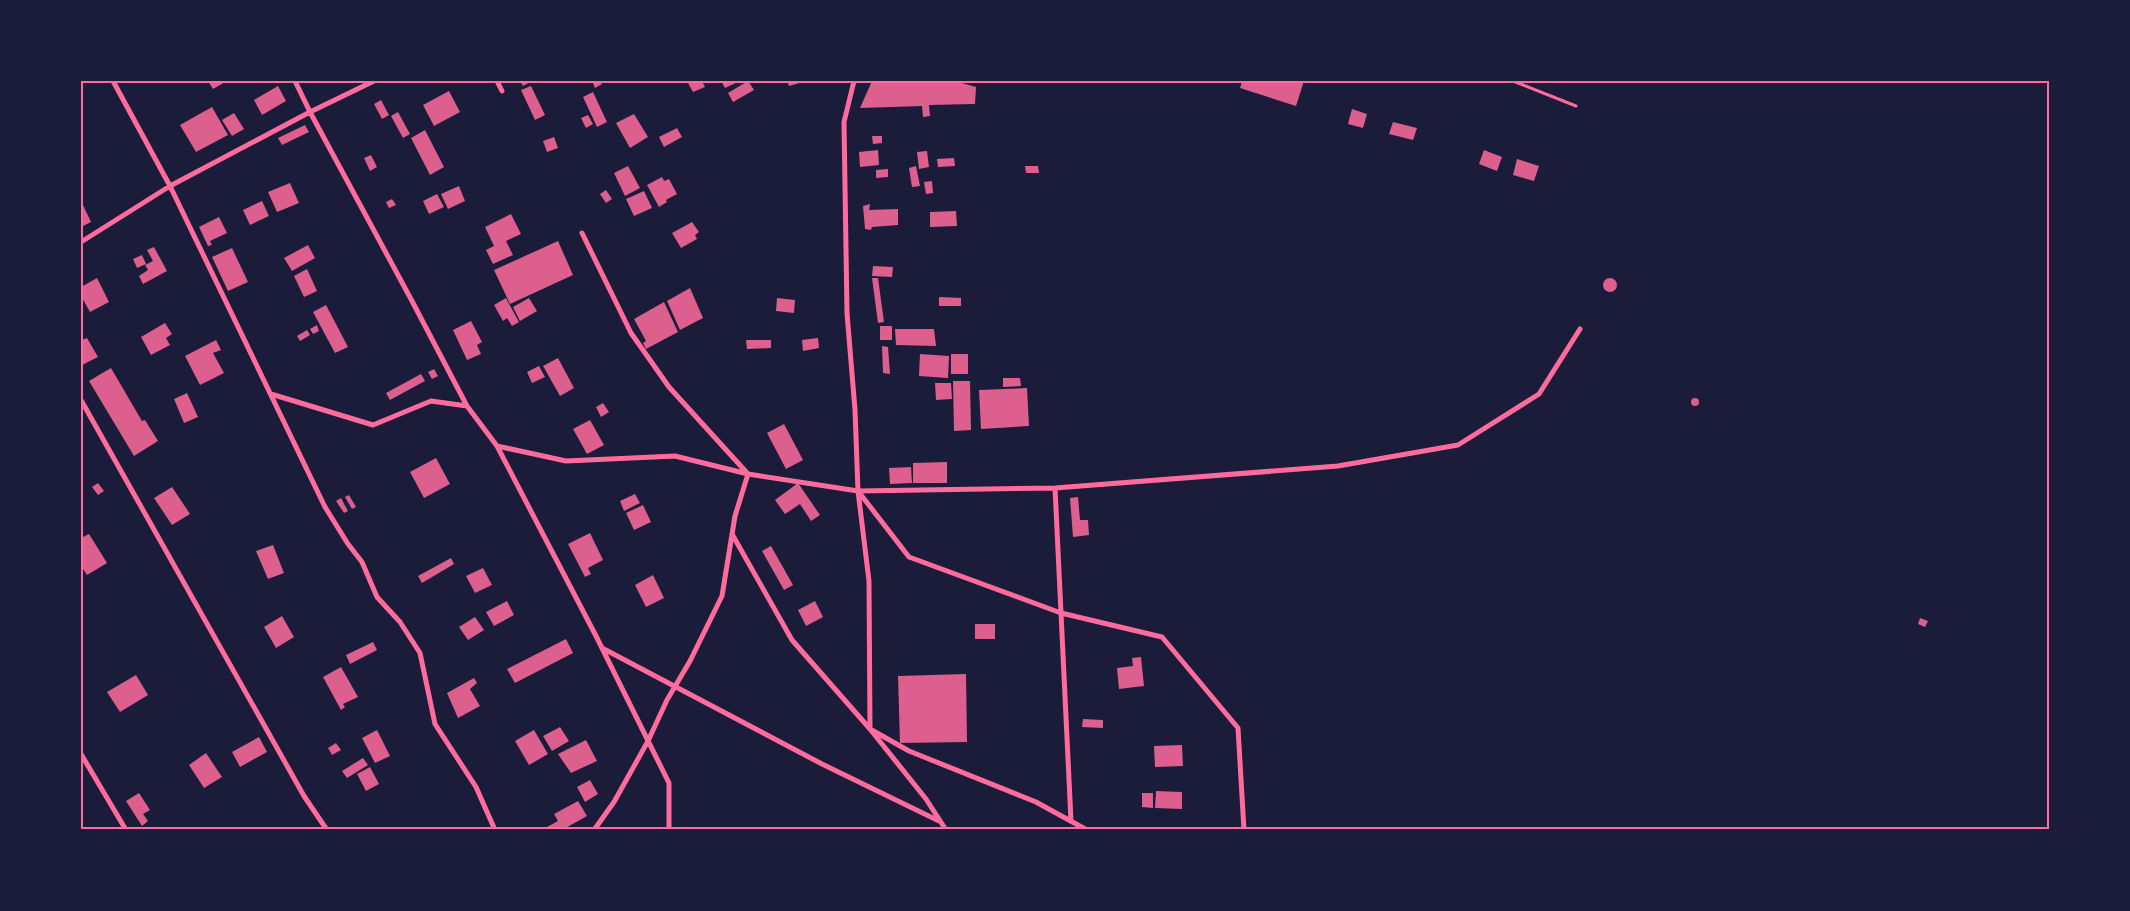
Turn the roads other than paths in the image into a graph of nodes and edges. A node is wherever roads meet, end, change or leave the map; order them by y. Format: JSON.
{"nodes":[{"id":1,"x":113,"y":81,"type":"edge"},
{"id":2,"x":295,"y":81,"type":"edge"},
{"id":3,"x":374,"y":81,"type":"edge"},
{"id":4,"x":497,"y":81,"type":"edge"},
{"id":5,"x":854,"y":81,"type":"edge"},
{"id":6,"x":502,"y":91,"type":"dead end"},
{"id":7,"x":310,"y":112,"type":"junction"},
{"id":8,"x":170,"y":186,"type":"junction"},
{"id":9,"x":582,"y":233,"type":"dead end"},
{"id":10,"x":81,"y":242,"type":"edge"},
{"id":11,"x":1580,"y":330,"type":"dead end"},
{"id":12,"x":271,"y":394,"type":"junction"},
{"id":13,"x":81,"y":400,"type":"edge"},
{"id":14,"x":467,"y":406,"type":"junction"},
{"id":15,"x":497,"y":446,"type":"junction"},
{"id":16,"x":748,"y":474,"type":"junction"},
{"id":17,"x":1055,"y":488,"type":"junction"},
{"id":18,"x":858,"y":491,"type":"junction"},
{"id":19,"x":732,"y":534,"type":"junction"},
{"id":20,"x":1061,"y":613,"type":"junction"},
{"id":21,"x":602,"y":648,"type":"junction"},
{"id":22,"x":675,"y":686,"type":"junction"},
{"id":23,"x":870,"y":729,"type":"junction"},
{"id":24,"x":648,"y":741,"type":"junction"},
{"id":25,"x":81,"y":754,"type":"edge"},
{"id":26,"x":1071,"y":821,"type":"junction"},
{"id":27,"x":940,"y":822,"type":"junction"},
{"id":28,"x":126,"y":830,"type":"edge"},
{"id":29,"x":327,"y":830,"type":"edge"},
{"id":30,"x":495,"y":830,"type":"edge"},
{"id":31,"x":594,"y":830,"type":"edge"},
{"id":32,"x":669,"y":830,"type":"edge"},
{"id":33,"x":946,"y":830,"type":"edge"},
{"id":34,"x":1088,"y":830,"type":"edge"},
{"id":35,"x":1244,"y":830,"type":"edge"}],
"edges":[{"from":1,"to":8,"type":"street"},
{"from":2,"to":7,"type":"street"},
{"from":3,"to":7,"type":"street"},
{"from":4,"to":6,"type":"street"},
{"from":5,"to":18,"type":"street"},
{"from":7,"to":8,"type":"street"},
{"from":7,"to":14,"type":"street"},
{"from":8,"to":10,"type":"street"},
{"from":8,"to":12,"type":"street"},
{"from":9,"to":16,"type":"street"},
{"from":11,"to":17,"type":"street"},
{"from":12,"to":14,"type":"street"},
{"from":12,"to":30,"type":"street"},
{"from":13,"to":29,"type":"street"},
{"from":14,"to":15,"type":"street"},
{"from":15,"to":16,"type":"street"},
{"from":15,"to":21,"type":"street"},
{"from":16,"to":18,"type":"street"},
{"from":16,"to":19,"type":"street"},
{"from":17,"to":18,"type":"street"},
{"from":17,"to":20,"type":"street"},
{"from":18,"to":20,"type":"street"},
{"from":18,"to":23,"type":"street"},
{"from":19,"to":22,"type":"street"},
{"from":19,"to":23,"type":"street"},
{"from":20,"to":26,"type":"street"},
{"from":20,"to":35,"type":"street"},
{"from":21,"to":22,"type":"street"},
{"from":21,"to":24,"type":"street"},
{"from":22,"to":24,"type":"street"},
{"from":22,"to":27,"type":"street"},
{"from":23,"to":26,"type":"street"},
{"from":23,"to":27,"type":"street"},
{"from":24,"to":31,"type":"street"},
{"from":24,"to":32,"type":"street"},
{"from":25,"to":28,"type":"street"},
{"from":26,"to":34,"type":"street"},
{"from":27,"to":33,"type":"street"}]}
